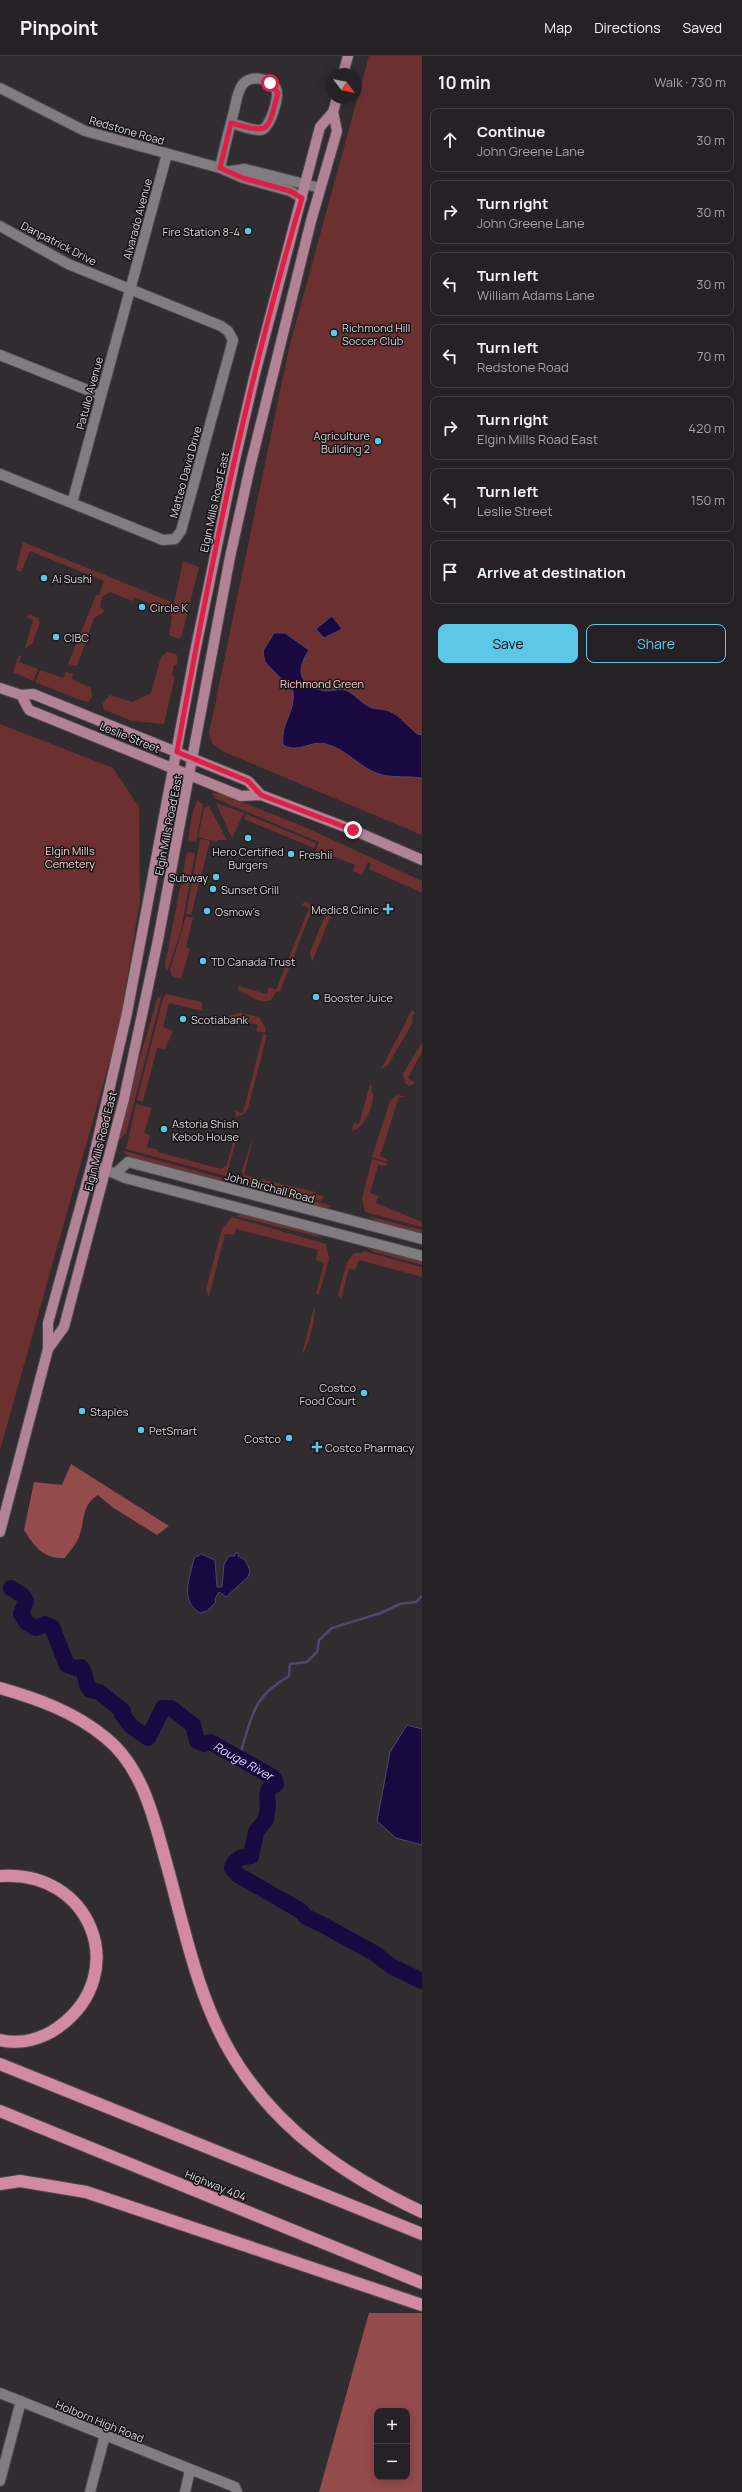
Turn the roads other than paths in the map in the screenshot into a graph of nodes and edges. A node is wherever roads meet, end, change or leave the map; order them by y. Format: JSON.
{"nodes":[{"id":1,"x":348,"y":56,"type":"edge"},
{"id":2,"x":345,"y":68,"type":"edge"},
{"id":3,"x":0,"y":88,"type":"edge"},
{"id":4,"x":335,"y":104,"type":"edge"},
{"id":5,"x":333,"y":112,"type":"junction"},
{"id":6,"x":231,"y":123,"type":"junction"},
{"id":7,"x":167,"y":154,"type":"junction"},
{"id":8,"x":220,"y":168,"type":"junction"},
{"id":9,"x":231,"y":171,"type":"junction"},
{"id":10,"x":305,"y":184,"type":"junction"},
{"id":11,"x":320,"y":188,"type":"junction"},
{"id":12,"x":302,"y":198,"type":"junction"},
{"id":13,"x":0,"y":226,"type":"edge"},
{"id":14,"x":130,"y":290,"type":"junction"},
{"id":15,"x":0,"y":355,"type":"edge"},
{"id":16,"x":100,"y":395,"type":"junction"},
{"id":17,"x":0,"y":474,"type":"edge"},
{"id":18,"x":72,"y":503,"type":"junction"},
{"id":19,"x":0,"y":688,"type":"edge"},
{"id":20,"x":21,"y":696,"type":"junction"},
{"id":21,"x":177,"y":752,"type":"junction"},
{"id":22,"x":193,"y":759,"type":"junction"},
{"id":23,"x":173,"y":768,"type":"junction"},
{"id":24,"x":190,"y":776,"type":"junction"},
{"id":25,"x":261,"y":795,"type":"junction"},
{"id":26,"x":422,"y":860,"type":"edge"},
{"id":27,"x":92,"y":1164,"type":"junction"},
{"id":28,"x":105,"y":1169,"type":"junction"},
{"id":29,"x":116,"y":1173,"type":"junction"},
{"id":30,"x":422,"y":1239,"type":"edge"},
{"id":31,"x":422,"y":1256,"type":"edge"},
{"id":32,"x":48,"y":1349,"type":"junction"},
{"id":33,"x":0,"y":1532,"type":"edge"},
{"id":34,"x":0,"y":1688,"type":"edge"},
{"id":35,"x":0,"y":1876,"type":"edge"},
{"id":36,"x":0,"y":2040,"type":"edge"},
{"id":37,"x":0,"y":2064,"type":"edge"},
{"id":38,"x":0,"y":2110,"type":"edge"},
{"id":39,"x":0,"y":2184,"type":"edge"},
{"id":40,"x":422,"y":2212,"type":"edge"},
{"id":41,"x":422,"y":2234,"type":"edge"},
{"id":42,"x":422,"y":2283,"type":"edge"},
{"id":43,"x":422,"y":2305,"type":"edge"},
{"id":44,"x":0,"y":2393,"type":"edge"},
{"id":45,"x":21,"y":2401,"type":"junction"},
{"id":46,"x":105,"y":2435,"type":"junction"},
{"id":47,"x":190,"y":2470,"type":"junction"},
{"id":48,"x":0,"y":2481,"type":"edge"},
{"id":49,"x":90,"y":2492,"type":"edge"},
{"id":50,"x":185,"y":2492,"type":"edge"},
{"id":51,"x":237,"y":2492,"type":"edge"}],
"edges":[{"from":1,"to":2,"type":"main road"},
{"from":3,"to":7,"type":"street","name":"Redstone Road"},
{"from":4,"to":5,"type":"main road","name":"Elgin Mills Road East"},
{"from":5,"to":10,"type":"main road","name":"Elgin Mills Road East"},
{"from":5,"to":11,"type":"main road","name":"Elgin Mills Road East"},
{"from":6,"to":6,"type":"street"},
{"from":6,"to":8,"type":"street"},
{"from":7,"to":8,"type":"street","name":"Redstone Road"},
{"from":7,"to":14,"type":"street","name":"Alvarado Avenue"},
{"from":8,"to":9,"type":"street","name":"Redstone Road"},
{"from":9,"to":10,"type":"street","name":"Redstone Road"},
{"from":9,"to":12,"type":"street","name":"Redstone Road"},
{"from":10,"to":11,"type":"street","name":"Redstone Road"},
{"from":10,"to":12,"type":"main road","name":"Elgin Mills Road East"},
{"from":11,"to":22,"type":"main road","name":"Elgin Mills Road East"},
{"from":12,"to":21,"type":"main road","name":"Elgin Mills Road East"},
{"from":13,"to":14,"type":"street","name":"Danpatrick Drive"},
{"from":14,"to":16,"type":"street","name":"Patullo Avenue"},
{"from":14,"to":18,"type":"street","name":"Matteo David Drive"},
{"from":15,"to":16,"type":"street"},
{"from":16,"to":18,"type":"street","name":"Patullo Avenue"},
{"from":17,"to":18,"type":"street","name":"Matteo David Drive"},
{"from":19,"to":20,"type":"main road","name":"Leslie Street"},
{"from":20,"to":21,"type":"main road","name":"Leslie Street"},
{"from":20,"to":23,"type":"main road","name":"Leslie Street"},
{"from":21,"to":22,"type":"main road","name":"Leslie Street"},
{"from":21,"to":23,"type":"main road","name":"Elgin Mills Road East"},
{"from":22,"to":24,"type":"main road","name":"Elgin Mills Road East"},
{"from":22,"to":25,"type":"main road","name":"Leslie Street"},
{"from":23,"to":24,"type":"main road","name":"Leslie Street"},
{"from":23,"to":27,"type":"main road","name":"Elgin Mills Road East"},
{"from":24,"to":25,"type":"main road","name":"Leslie Street"},
{"from":24,"to":28,"type":"main road","name":"Elgin Mills Road East"},
{"from":25,"to":26,"type":"main road","name":"Leslie Street"},
{"from":27,"to":28,"type":"street"},
{"from":27,"to":32,"type":"main road","name":"Elgin Mills Road East"},
{"from":28,"to":29,"type":"street"},
{"from":28,"to":32,"type":"main road","name":"Elgin Mills Road East"},
{"from":29,"to":30,"type":"street","name":"John Birchall Road"},
{"from":29,"to":31,"type":"street"},
{"from":32,"to":33,"type":"main road","name":"Elgin Mills Road East"},
{"from":34,"to":40,"type":"highway"},
{"from":35,"to":36,"type":"highway"},
{"from":37,"to":41,"type":"highway"},
{"from":38,"to":42,"type":"highway","name":"Highway 404"},
{"from":39,"to":43,"type":"highway"},
{"from":44,"to":45,"type":"street","name":"Holborn High Road"},
{"from":45,"to":46,"type":"street","name":"Holborn High Road"},
{"from":45,"to":48,"type":"street"},
{"from":46,"to":47,"type":"street","name":"Holborn High Road"},
{"from":46,"to":49,"type":"street"},
{"from":47,"to":50,"type":"street"},
{"from":47,"to":51,"type":"street","name":"Holborn High Road"}]}
